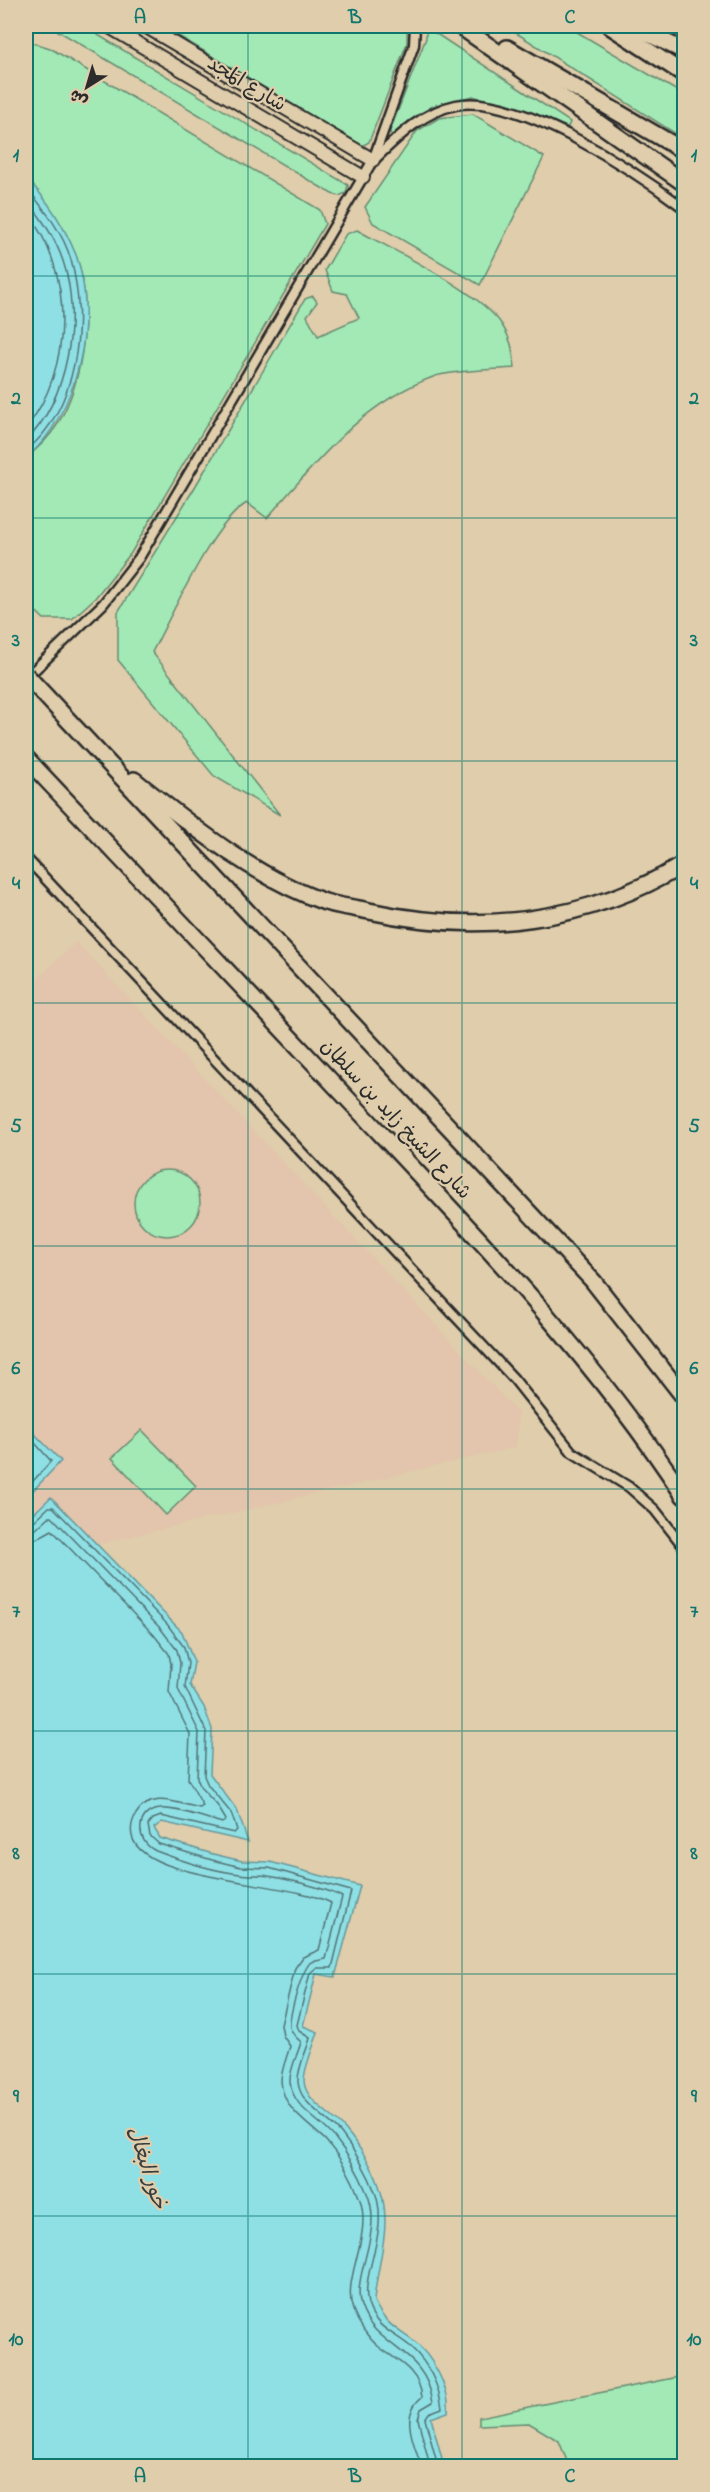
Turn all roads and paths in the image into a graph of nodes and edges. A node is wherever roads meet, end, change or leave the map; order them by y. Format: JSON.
{"nodes":[{"id":1,"x":108,"y":26,"type":"edge"},
{"id":2,"x":145,"y":26,"type":"edge"},
{"id":3,"x":416,"y":26,"type":"edge"},
{"id":4,"x":460,"y":26,"type":"edge"},
{"id":5,"x":468,"y":26,"type":"edge"},
{"id":6,"x":610,"y":26,"type":"edge"},
{"id":7,"x":633,"y":26,"type":"edge"},
{"id":8,"x":684,"y":51,"type":"edge"},
{"id":9,"x":684,"y":74,"type":"edge"},
{"id":10,"x":684,"y":151,"type":"edge"},
{"id":11,"x":374,"y":160,"type":"junction"},
{"id":12,"x":363,"y":177,"type":"junction"},
{"id":13,"x":684,"y":183,"type":"edge"},
{"id":14,"x":684,"y":208,"type":"edge"},
{"id":15,"x":26,"y":677,"type":"edge"},
{"id":16,"x":97,"y":751,"type":"junction"},
{"id":17,"x":26,"y":758,"type":"edge"},
{"id":18,"x":26,"y":858,"type":"edge"},
{"id":19,"x":684,"y":864,"type":"edge"},
{"id":20,"x":684,"y":1397,"type":"edge"},
{"id":21,"x":684,"y":1496,"type":"edge"},
{"id":22,"x":684,"y":1547,"type":"edge"}],
"edges":[{"from":1,"to":12,"type":"street","name":"شارع المَجد"},
{"from":2,"to":11,"type":"street","name":"شارع المَجد"},
{"from":3,"to":11,"type":"street"},
{"from":4,"to":13,"type":"highway"},
{"from":5,"to":10,"type":"highway"},
{"from":6,"to":9,"type":"highway"},
{"from":7,"to":8,"type":"highway"},
{"from":11,"to":12,"type":"street"},
{"from":11,"to":14,"type":"street"},
{"from":12,"to":15,"type":"street"},
{"from":15,"to":16,"type":"highway","bridge":true},
{"from":16,"to":19,"type":"highway"},
{"from":16,"to":20,"type":"highway","name":"شارع الشيخ زايد بن سلطان"},
{"from":17,"to":21,"type":"highway","name":"شارع الشيخ زايد بن سلطان"},
{"from":18,"to":22,"type":"street"}]}
